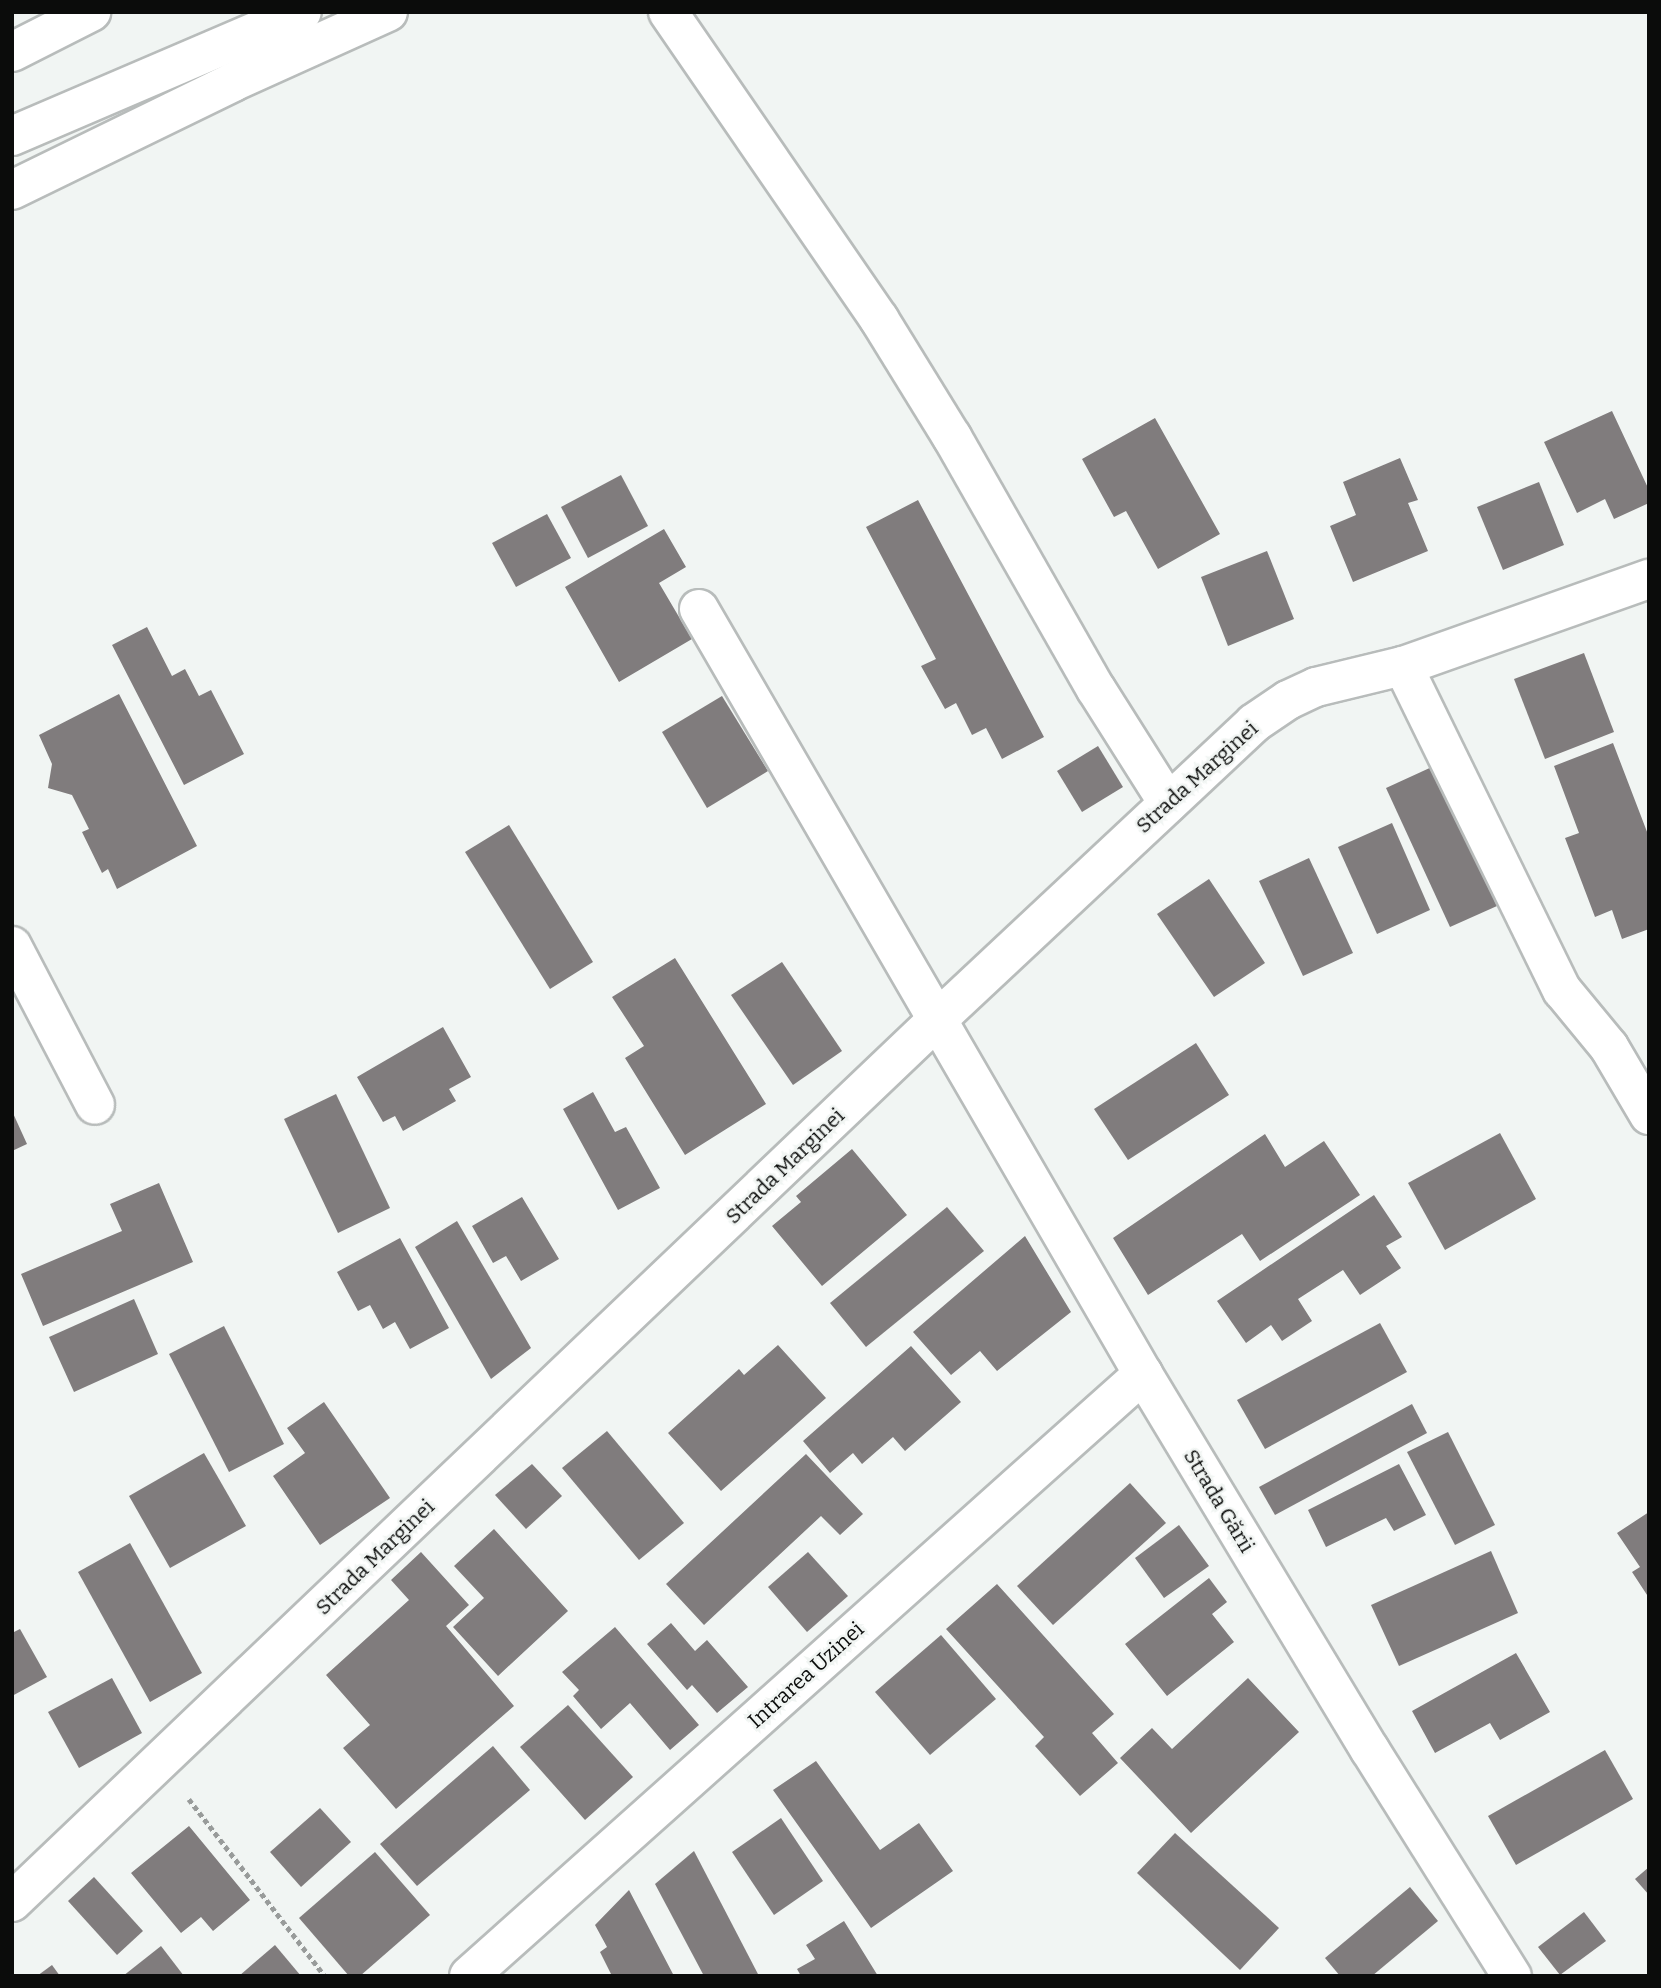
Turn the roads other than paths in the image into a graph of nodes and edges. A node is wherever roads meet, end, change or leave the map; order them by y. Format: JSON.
{"nodes":[{"id":1,"x":90,"y":12,"type":"edge"},
{"id":2,"x":388,"y":12,"type":"edge"},
{"id":3,"x":668,"y":12,"type":"edge"},
{"id":4,"x":294,"y":16,"type":"edge"},
{"id":5,"x":12,"y":52,"type":"edge"},
{"id":6,"x":12,"y":136,"type":"edge"},
{"id":7,"x":12,"y":190,"type":"edge"},
{"id":8,"x":1649,"y":579,"type":"edge"},
{"id":9,"x":699,"y":609,"type":"dead end"},
{"id":10,"x":1403,"y":666,"type":"junction"},
{"id":11,"x":1168,"y":803,"type":"junction"},
{"id":12,"x":12,"y":946,"type":"edge"},
{"id":13,"x":937,"y":1020,"type":"junction"},
{"id":14,"x":95,"y":1105,"type":"dead end"},
{"id":15,"x":1649,"y":1115,"type":"edge"},
{"id":16,"x":1143,"y":1374,"type":"junction"},
{"id":17,"x":12,"y":1902,"type":"edge"},
{"id":18,"x":469,"y":1976,"type":"edge"},
{"id":19,"x":1512,"y":1976,"type":"edge"}],
"edges":[{"from":1,"to":5,"type":"street"},
{"from":2,"to":7,"type":"street"},
{"from":3,"to":11,"type":"street"},
{"from":4,"to":6,"type":"street"},
{"from":8,"to":10,"type":"street","name":"Strada Marginei"},
{"from":9,"to":13,"type":"street","name":"Strada Gării"},
{"from":10,"to":11,"type":"street","name":"Strada Marginei"},
{"from":10,"to":15,"type":"street"},
{"from":11,"to":13,"type":"street","name":"Strada Marginei"},
{"from":12,"to":14,"type":"street"},
{"from":13,"to":16,"type":"street","name":"Strada Gării"},
{"from":13,"to":17,"type":"street","name":"Strada Marginei"},
{"from":16,"to":18,"type":"street","name":"Intrarea Uzinei"},
{"from":16,"to":19,"type":"street","name":"Strada Gării"}]}
